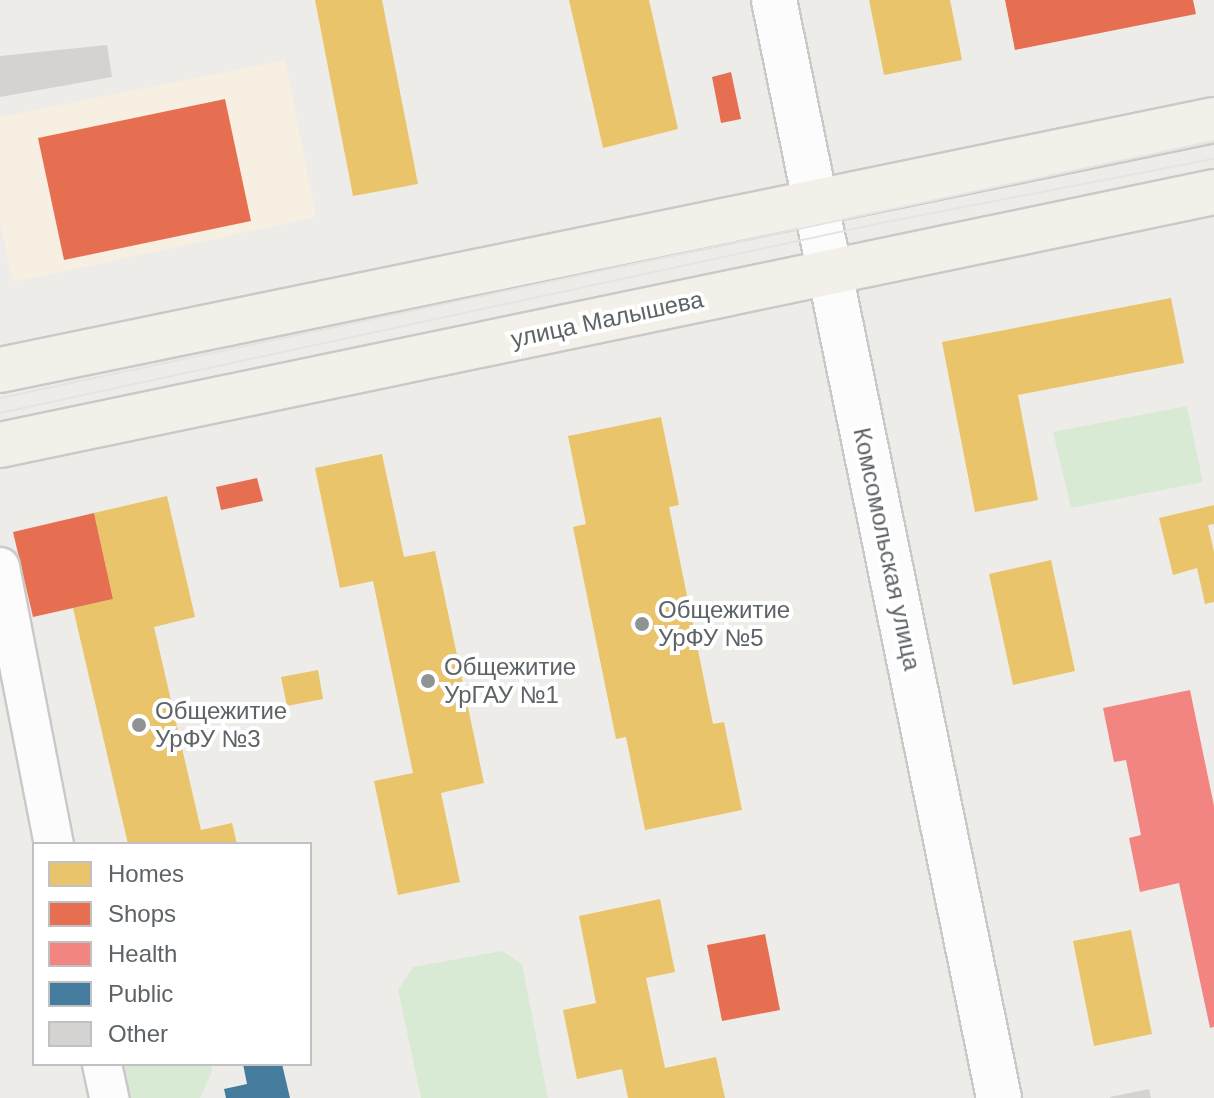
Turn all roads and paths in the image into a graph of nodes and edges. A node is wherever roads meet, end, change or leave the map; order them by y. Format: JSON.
{"nodes":[{"id":1,"x":774,"y":0,"type":"edge"},
{"id":2,"x":1214,"y":120,"type":"edge"},
{"id":3,"x":1214,"y":192,"type":"edge"},
{"id":4,"x":815,"y":200,"type":"junction"},
{"id":5,"x":830,"y":271,"type":"junction"},
{"id":6,"x":0,"y":370,"type":"edge"},
{"id":7,"x":0,"y":445,"type":"edge"},
{"id":8,"x":0,"y":567,"type":"edge"},
{"id":9,"x":54,"y":842,"type":"edge"},
{"id":10,"x":102,"y":1066,"type":"edge"},
{"id":11,"x":109,"y":1098,"type":"edge"},
{"id":12,"x":999,"y":1098,"type":"edge"}],
"edges":[{"from":1,"to":4,"type":"main road","name":"Комсомольская улица"},
{"from":2,"to":4,"type":"main road"},
{"from":3,"to":5,"type":"main road","name":"улица Малышева"},
{"from":4,"to":5,"type":"main road","name":"Комсомольская улица"},
{"from":4,"to":6,"type":"main road"},
{"from":5,"to":7,"type":"main road","name":"улица Малышева"},
{"from":5,"to":12,"type":"main road","name":"Комсомольская улица"},
{"from":8,"to":9,"type":"street"},
{"from":10,"to":11,"type":"street"}]}
